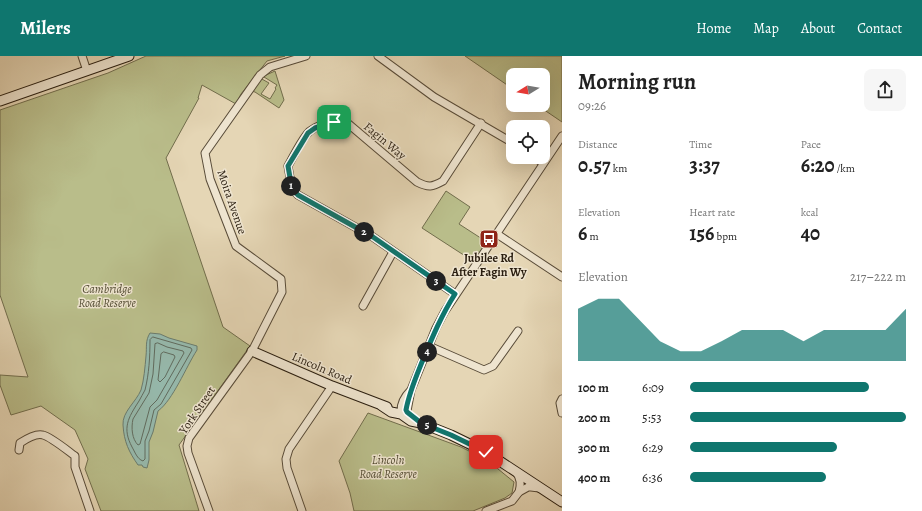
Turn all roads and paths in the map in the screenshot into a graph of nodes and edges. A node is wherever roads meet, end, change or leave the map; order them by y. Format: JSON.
{"nodes":[{"id":1,"x":82,"y":56,"type":"edge"},
{"id":2,"x":129,"y":56,"type":"edge"},
{"id":3,"x":306,"y":56,"type":"edge"},
{"id":4,"x":378,"y":56,"type":"edge"},
{"id":5,"x":87,"y":71,"type":"junction"},
{"id":6,"x":0,"y":101,"type":"edge"},
{"id":7,"x":481,"y":123,"type":"junction"},
{"id":8,"x":562,"y":136,"type":"edge"},
{"id":9,"x":506,"y":139,"type":"edge"},
{"id":10,"x":550,"y":153,"type":"edge"},
{"id":11,"x":542,"y":164,"type":"edge"},
{"id":12,"x":497,"y":234,"type":"junction"},
{"id":13,"x":393,"y":252,"type":"junction"},
{"id":14,"x":561,"y":274,"type":"edge"},
{"id":15,"x":455,"y":294,"type":"junction"},
{"id":16,"x":363,"y":306,"type":"dead end"},
{"id":17,"x":518,"y":331,"type":"dead end"},
{"id":18,"x":429,"y":346,"type":"junction"},
{"id":19,"x":252,"y":351,"type":"junction"},
{"id":20,"x":332,"y":386,"type":"junction"},
{"id":21,"x":562,"y":399,"type":"edge"},
{"id":22,"x":403,"y":411,"type":"junction"},
{"id":23,"x":562,"y":413,"type":"edge"},
{"id":24,"x":19,"y":450,"type":"dead end"},
{"id":25,"x":525,"y":485,"type":"junction"},
{"id":26,"x":562,"y":502,"type":"edge"},
{"id":27,"x":90,"y":511,"type":"edge"},
{"id":28,"x":209,"y":511,"type":"edge"},
{"id":29,"x":302,"y":511,"type":"edge"},
{"id":30,"x":486,"y":511,"type":"edge"}],
"edges":[{"from":1,"to":5,"type":"street"},
{"from":2,"to":5,"type":"street"},
{"from":3,"to":19,"type":"street","name":"Moira Avenue"},
{"from":4,"to":7,"type":"street"},
{"from":5,"to":6,"type":"street"},
{"from":7,"to":9,"type":"street"},
{"from":7,"to":13,"type":"street","name":"Fagin Way"},
{"from":8,"to":10,"type":"street"},
{"from":11,"to":12,"type":"street"},
{"from":12,"to":14,"type":"street"},
{"from":12,"to":15,"type":"street"},
{"from":13,"to":15,"type":"street","name":"Fagin Way"},
{"from":13,"to":16,"type":"street"},
{"from":15,"to":18,"type":"street"},
{"from":17,"to":18,"type":"street"},
{"from":18,"to":22,"type":"street"},
{"from":19,"to":20,"type":"street","name":"Lincoln Road"},
{"from":19,"to":28,"type":"street","name":"York Street"},
{"from":20,"to":22,"type":"street","name":"Lincoln Road"},
{"from":20,"to":29,"type":"street"},
{"from":21,"to":23,"type":"street"},
{"from":22,"to":25,"type":"street","name":"Lincoln Road"},
{"from":24,"to":27,"type":"street"},
{"from":25,"to":26,"type":"street","name":"Lincoln Road"},
{"from":25,"to":30,"type":"street"}]}
